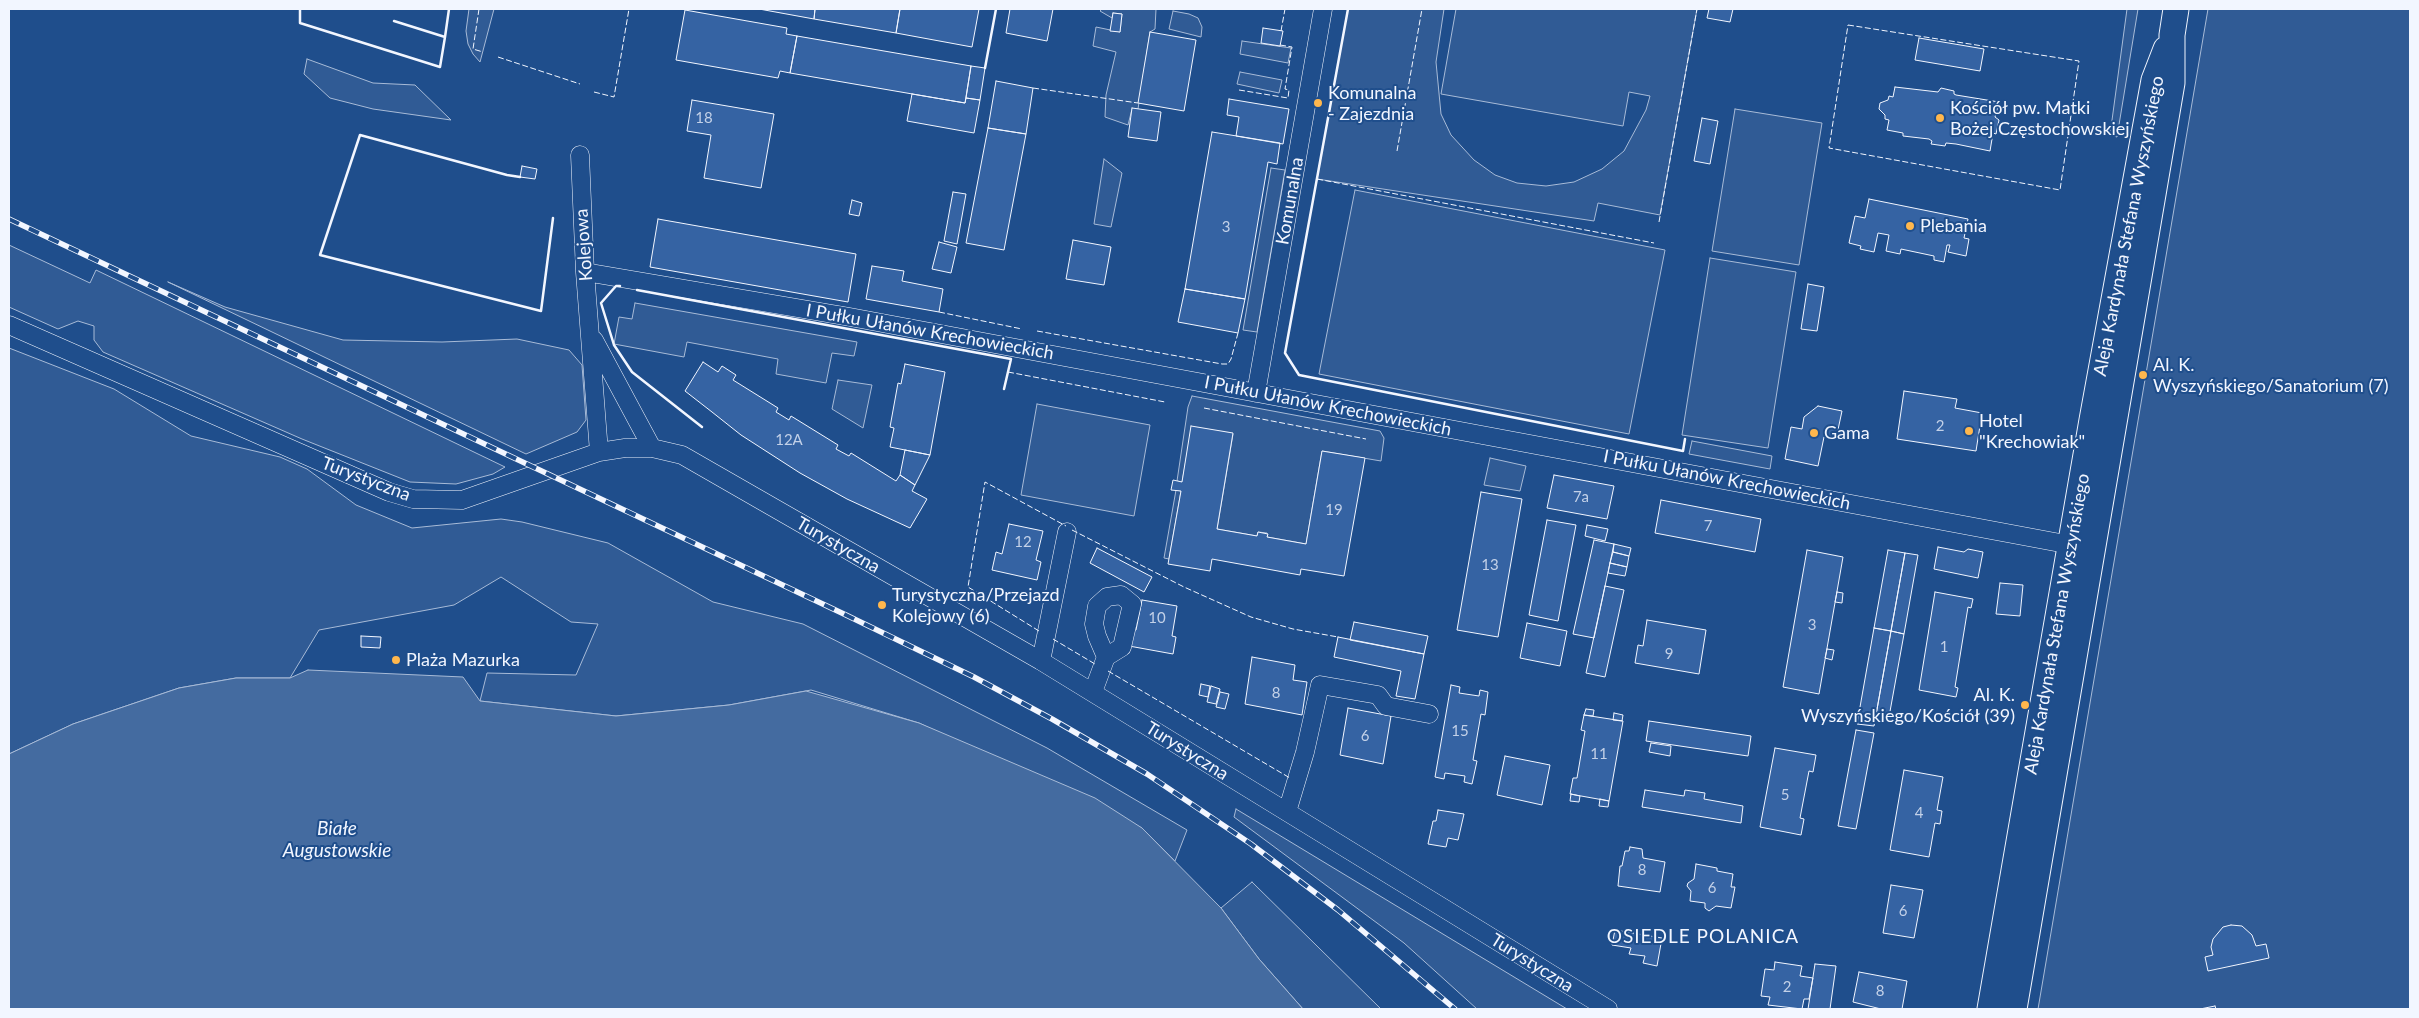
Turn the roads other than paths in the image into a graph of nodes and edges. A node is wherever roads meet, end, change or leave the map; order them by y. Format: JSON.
{"nodes":[{"id":1,"x":1323,"y":9,"type":"edge"},
{"id":2,"x":2176,"y":9,"type":"edge"},
{"id":3,"x":580,"y":155,"type":"dead end"},
{"id":4,"x":585,"y":272,"type":"junction"},
{"id":5,"x":9,"y":325,"type":"edge"},
{"id":6,"x":591,"y":335,"type":"junction"},
{"id":7,"x":1256,"y":392,"type":"junction"},
{"id":8,"x":652,"y":448,"type":"junction"},
{"id":9,"x":599,"y":452,"type":"junction"},
{"id":10,"x":1067,"y":532,"type":"dead end"},
{"id":11,"x":2081,"y":546,"type":"junction"},
{"id":12,"x":1106,"y":657,"type":"dead end"},
{"id":13,"x":1041,"y":661,"type":"junction"},
{"id":14,"x":1093,"y":692,"type":"junction"},
{"id":15,"x":1429,"y":714,"type":"dead end"},
{"id":16,"x":1287,"y":812,"type":"junction"},
{"id":17,"x":2022,"y":894,"type":"junction"},
{"id":18,"x":1608,"y":1009,"type":"edge"},
{"id":19,"x":1990,"y":1009,"type":"edge"},
{"id":20,"x":2014,"y":1009,"type":"edge"}],
"edges":[{"from":1,"to":7,"type":"street","name":"Komunalna"},
{"from":2,"to":11,"type":"main road","name":"Aleja Kardynała Stefana Wyszyńskiego"},
{"from":3,"to":4,"type":"street","name":"Kolejowa"},
{"from":4,"to":6,"type":"street","name":"Kolejowa"},
{"from":4,"to":7,"type":"street","name":"I Pułku Ułanów Krechowieckich"},
{"from":5,"to":9,"type":"street","name":"Turystyczna"},
{"from":6,"to":8,"type":"street","name":"Kolejowa"},
{"from":6,"to":9,"type":"street","name":"Kolejowa"},
{"from":7,"to":11,"type":"street","name":"I Pułku Ułanów Krechowieckich"},
{"from":8,"to":9,"type":"street","name":"Turystyczna"},
{"from":8,"to":13,"type":"street","name":"Turystyczna"},
{"from":10,"to":13,"type":"street"},
{"from":11,"to":17,"type":"main road","name":"Aleja Kardynała Stefana Wyszyńskiego"},
{"from":12,"to":14,"type":"street"},
{"from":13,"to":14,"type":"street","name":"Turystyczna"},
{"from":14,"to":16,"type":"street","name":"Turystyczna"},
{"from":15,"to":16,"type":"street"},
{"from":16,"to":18,"type":"street","name":"Turystyczna"},
{"from":17,"to":19,"type":"main road","name":"Aleja Kardynała Stefana Wyszyńskiego"},
{"from":17,"to":20,"type":"main road","name":"Aleja Kardynała Stefana Wyszyńskiego"}]}
